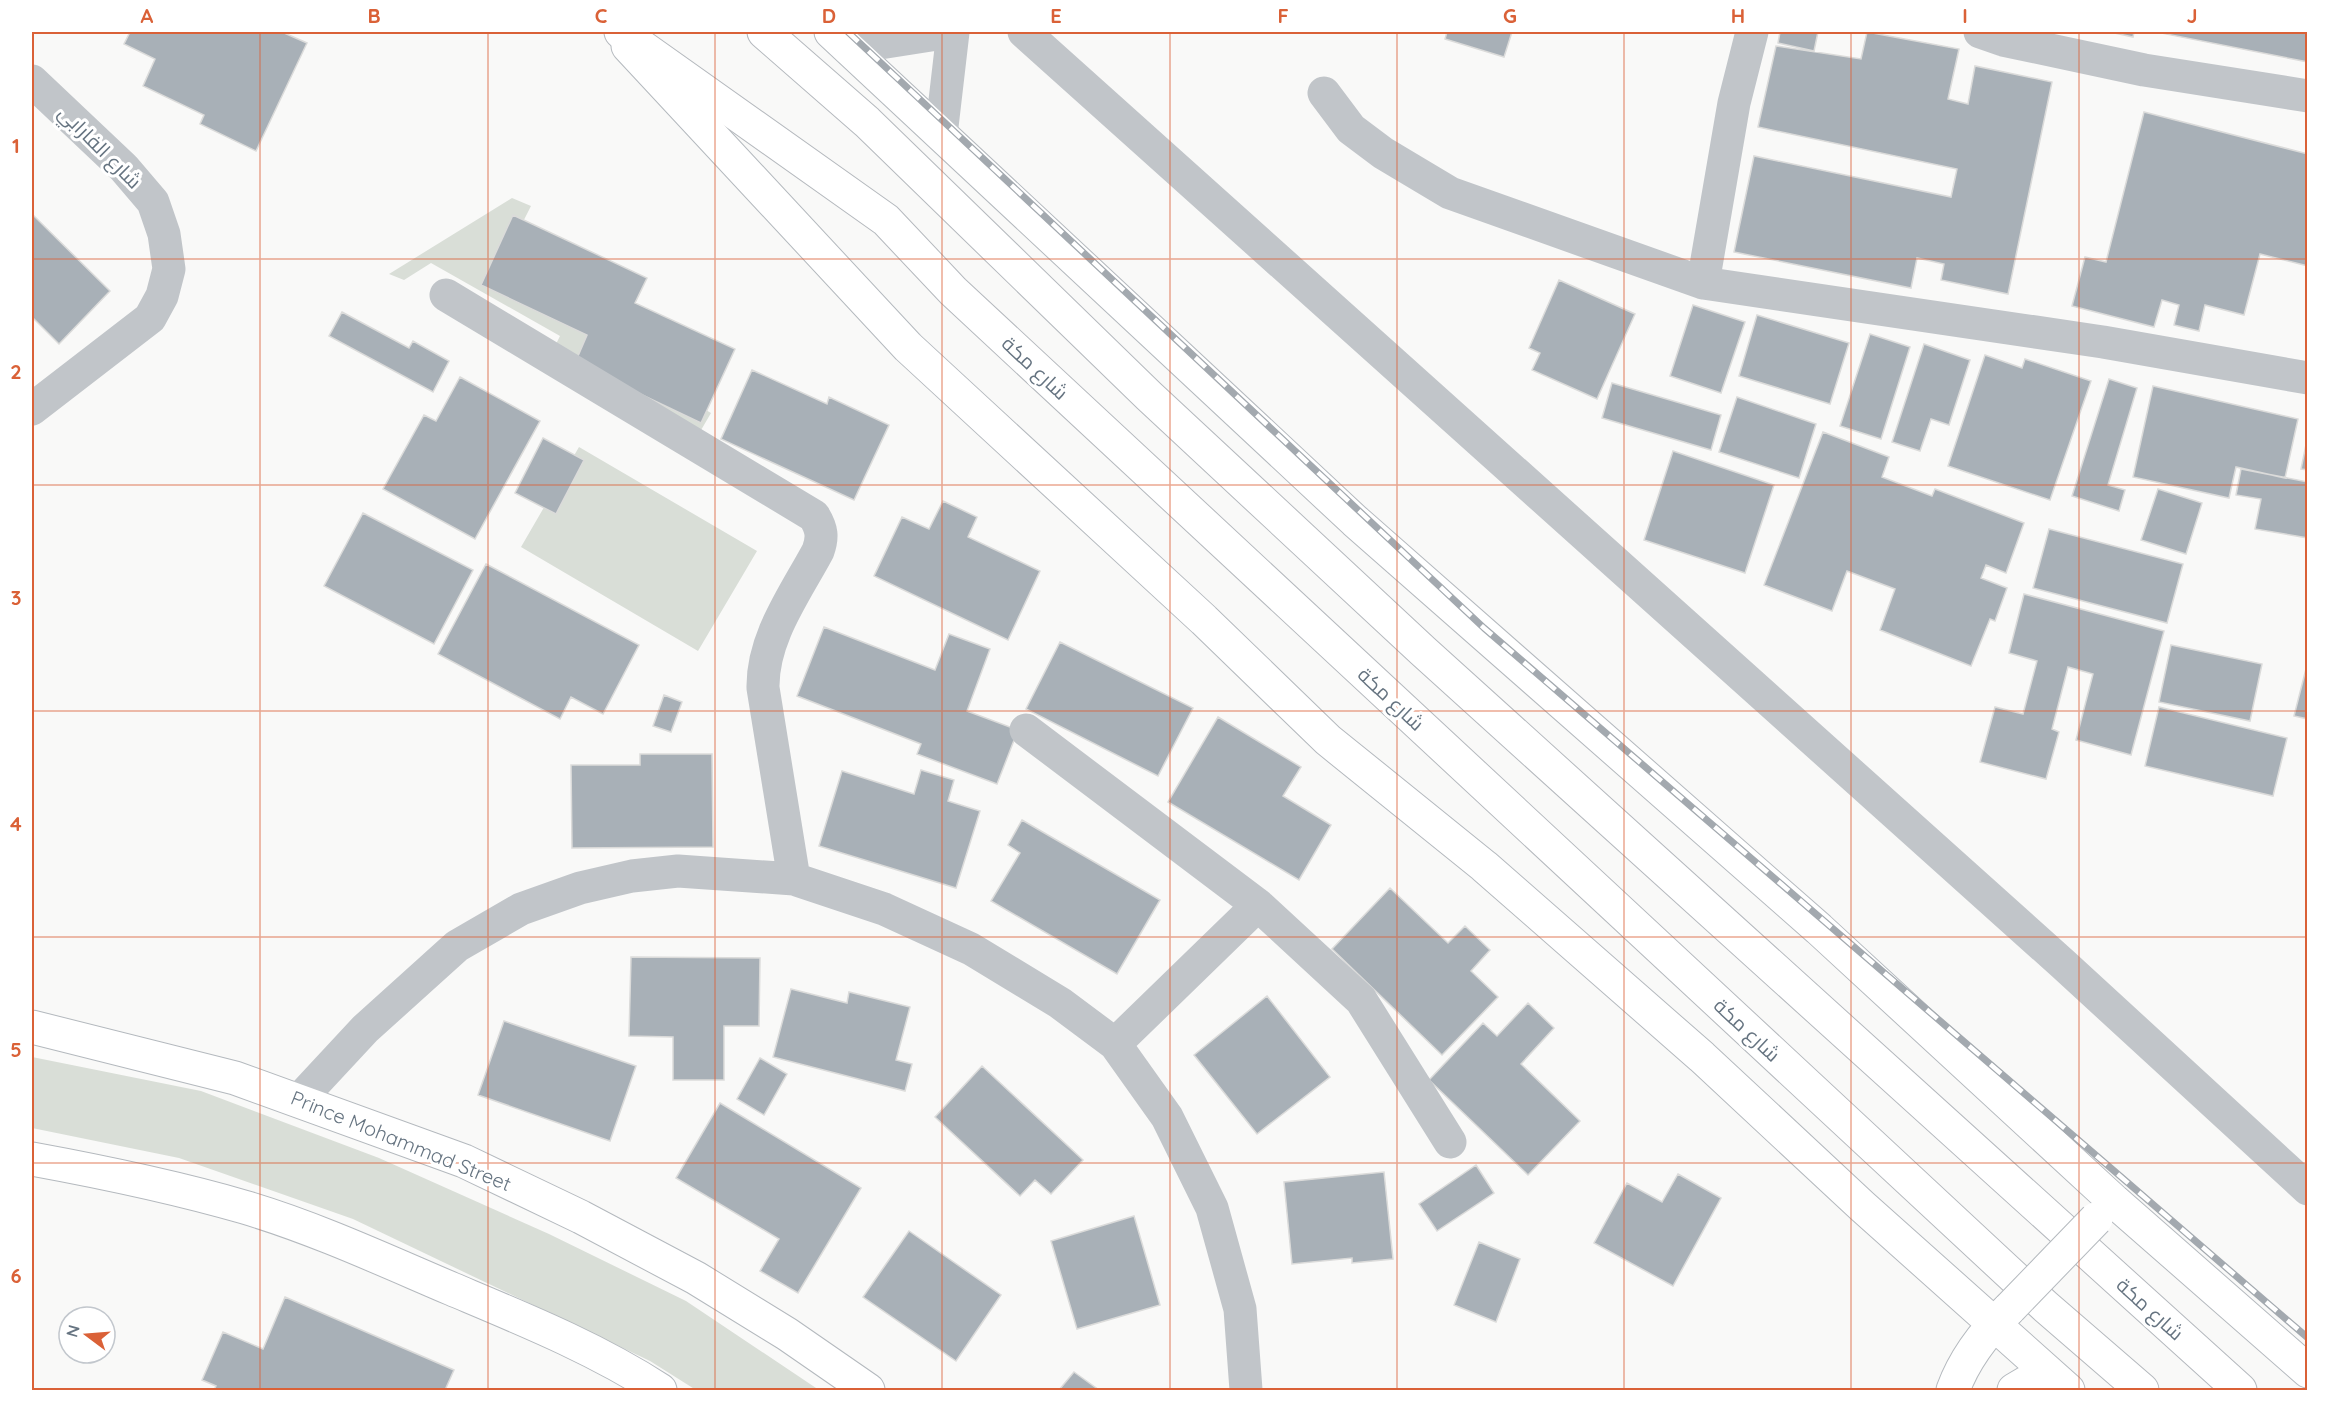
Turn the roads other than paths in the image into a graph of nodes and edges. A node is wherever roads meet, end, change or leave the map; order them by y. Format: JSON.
{"nodes":[{"id":1,"x":614,"y":32,"type":"edge"},
{"id":2,"x":621,"y":32,"type":"edge"},
{"id":3,"x":764,"y":32,"type":"edge"},
{"id":4,"x":951,"y":32,"type":"edge"},
{"id":5,"x":1024,"y":32,"type":"edge"},
{"id":6,"x":1752,"y":32,"type":"edge"},
{"id":7,"x":1980,"y":32,"type":"edge"},
{"id":8,"x":840,"y":40,"type":"edge"},
{"id":9,"x":32,"y":81,"type":"edge"},
{"id":10,"x":1324,"y":93,"type":"dead end"},
{"id":11,"x":2307,"y":96,"type":"edge"},
{"id":12,"x":941,"y":135,"type":"junction"},
{"id":13,"x":1703,"y":283,"type":"junction"},
{"id":14,"x":446,"y":295,"type":"dead end"},
{"id":15,"x":2307,"y":378,"type":"edge"},
{"id":16,"x":32,"y":409,"type":"edge"},
{"id":17,"x":1026,"y":730,"type":"dead end"},
{"id":18,"x":794,"y":879,"type":"junction"},
{"id":19,"x":1258,"y":905,"type":"junction"},
{"id":20,"x":32,"y":1026,"type":"edge"},
{"id":21,"x":1115,"y":1044,"type":"junction"},
{"id":22,"x":299,"y":1100,"type":"junction"},
{"id":23,"x":1450,"y":1142,"type":"dead end"},
{"id":24,"x":32,"y":1159,"type":"edge"},
{"id":25,"x":2307,"y":1189,"type":"edge"},
{"id":26,"x":2105,"y":1210,"type":"junction"},
{"id":27,"x":2002,"y":1316,"type":"junction"},
{"id":28,"x":2307,"y":1371,"type":"edge"},
{"id":29,"x":2057,"y":1381,"type":"edge"},
{"id":30,"x":660,"y":1390,"type":"edge"},
{"id":31,"x":868,"y":1390,"type":"edge"},
{"id":32,"x":1246,"y":1390,"type":"edge"},
{"id":33,"x":1953,"y":1390,"type":"edge"},
{"id":34,"x":2014,"y":1390,"type":"edge"},
{"id":35,"x":2142,"y":1390,"type":"edge"},
{"id":36,"x":2240,"y":1390,"type":"edge"}],
"edges":[{"from":1,"to":27,"type":"main road"},
{"from":2,"to":35,"type":"main road","name":"شارع مكة"},
{"from":3,"to":36,"type":"main road","name":"شارع مكة"},
{"from":4,"to":8,"type":"street"},
{"from":4,"to":12,"type":"street"},
{"from":5,"to":25,"type":"street"},
{"from":6,"to":13,"type":"street"},
{"from":7,"to":11,"type":"street"},
{"from":8,"to":12,"type":"main road"},
{"from":9,"to":16,"type":"street","name":"شارع الفارابي"},
{"from":10,"to":13,"type":"street"},
{"from":12,"to":26,"type":"main road"},
{"from":13,"to":15,"type":"street"},
{"from":14,"to":18,"type":"street"},
{"from":17,"to":19,"type":"street"},
{"from":18,"to":21,"type":"street"},
{"from":18,"to":22,"type":"street"},
{"from":19,"to":21,"type":"street"},
{"from":19,"to":23,"type":"street"},
{"from":20,"to":22,"type":"main road","name":"Prince Mohammad Street"},
{"from":21,"to":32,"type":"street"},
{"from":22,"to":31,"type":"main road","name":"Prince Mohammad Street"},
{"from":24,"to":30,"type":"main road"},
{"from":26,"to":27,"type":"main road","bridge":true},
{"from":26,"to":28,"type":"main road"},
{"from":27,"to":29,"type":"main road"},
{"from":27,"to":33,"type":"main road"},
{"from":29,"to":34,"type":"main road"}]}
